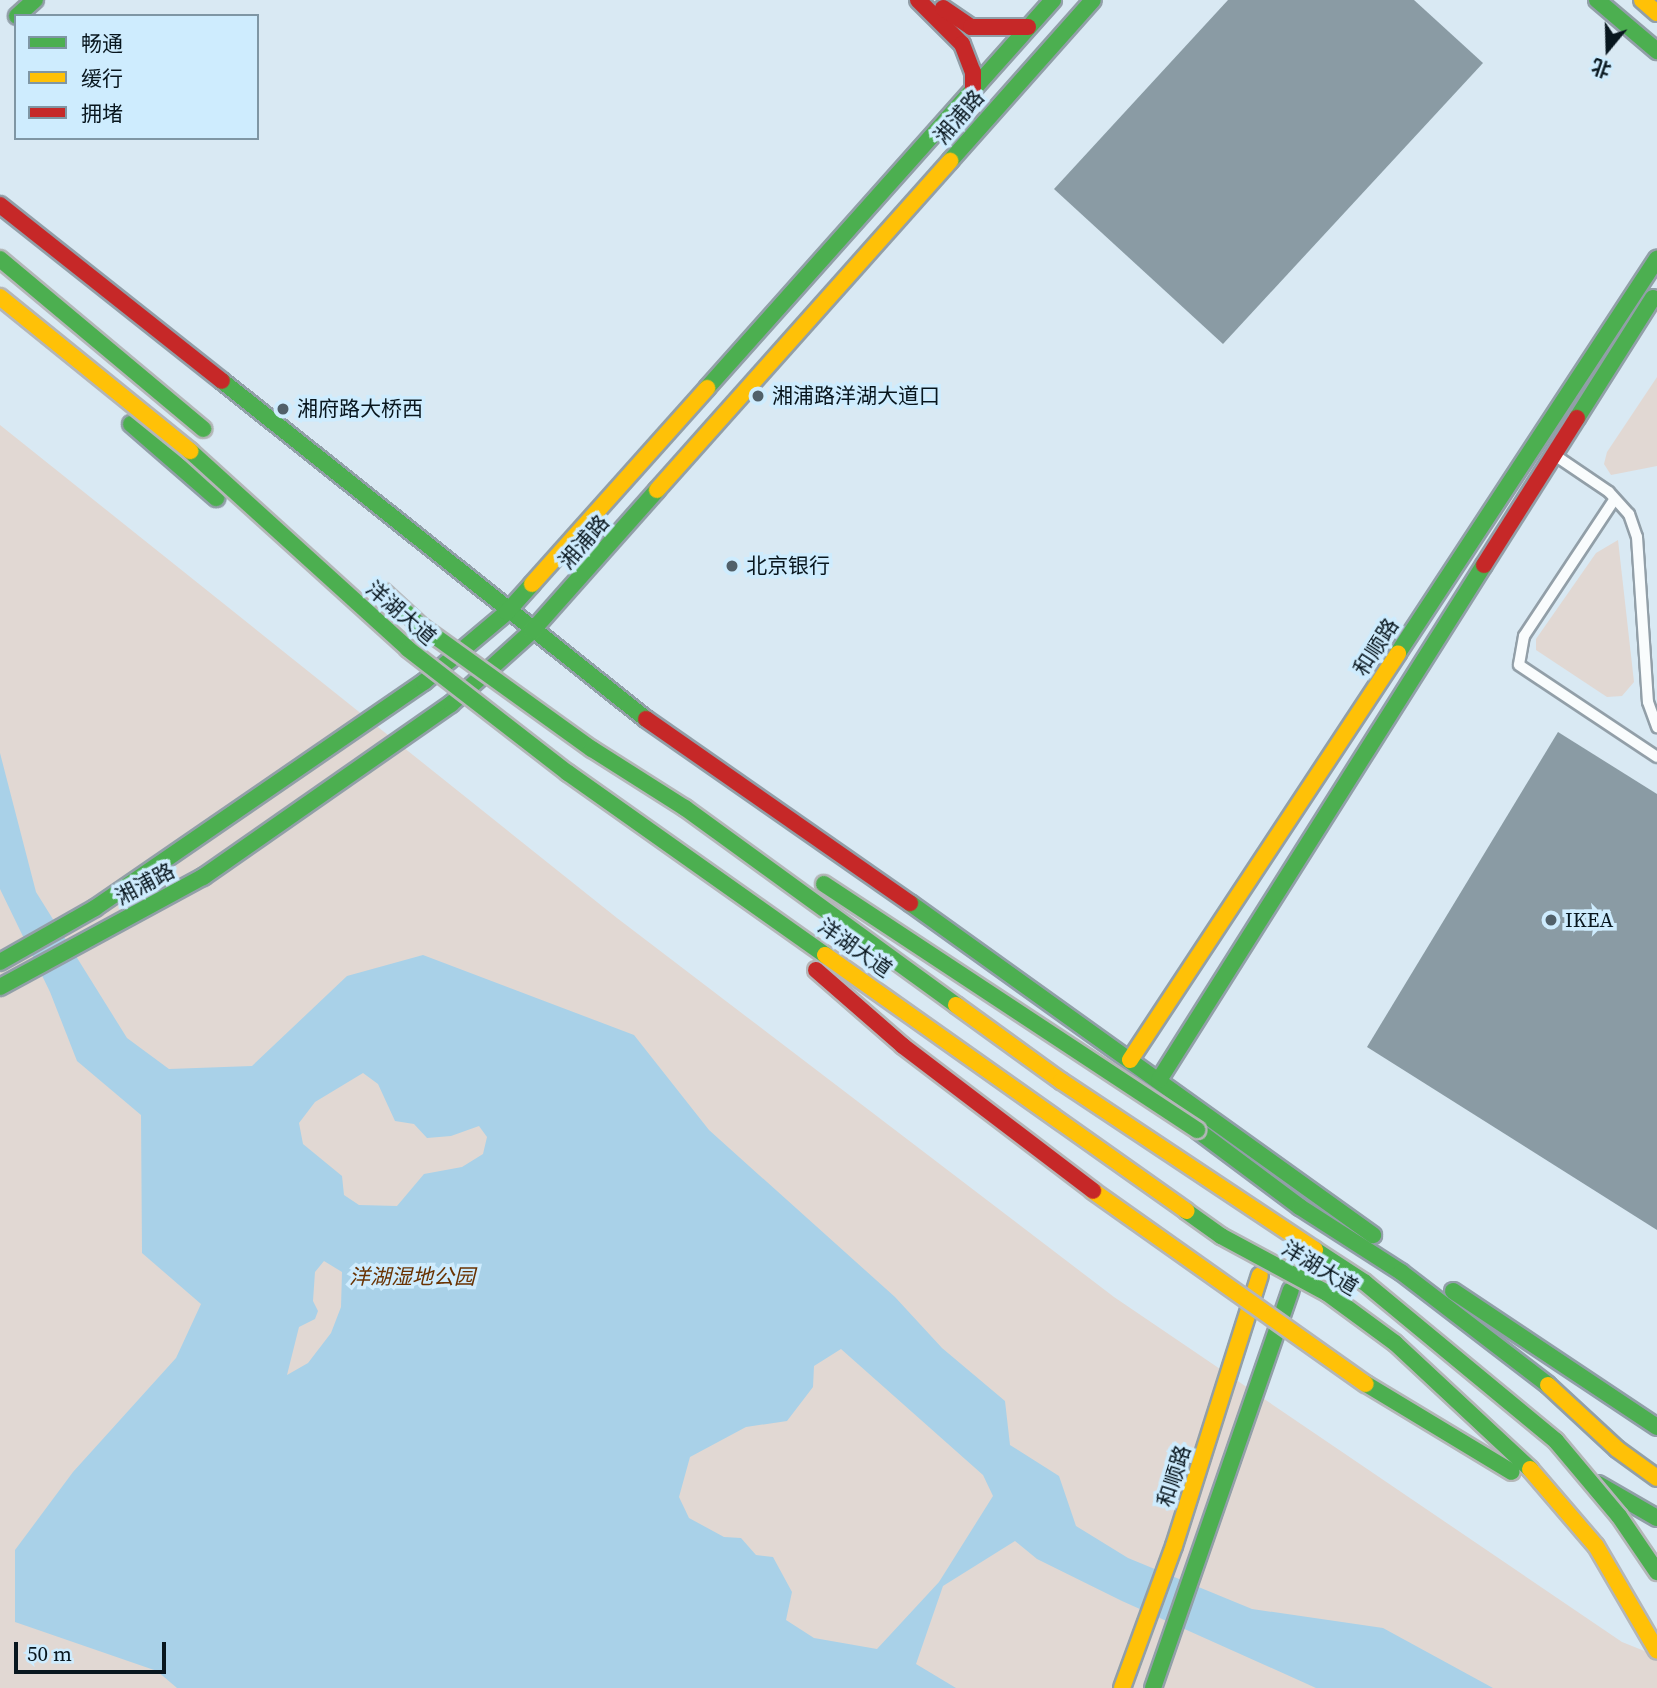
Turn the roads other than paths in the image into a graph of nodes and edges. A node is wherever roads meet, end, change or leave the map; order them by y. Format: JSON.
{"nodes":[{"id":1,"x":35,"y":0,"type":"edge"},
{"id":2,"x":918,"y":0,"type":"edge"},
{"id":3,"x":934,"y":0,"type":"edge"},
{"id":4,"x":1053,"y":0,"type":"edge"},
{"id":5,"x":1093,"y":0,"type":"edge"},
{"id":6,"x":1597,"y":0,"type":"edge"},
{"id":7,"x":1642,"y":0,"type":"edge"},
{"id":8,"x":1657,"y":12,"type":"edge"},
{"id":9,"x":18,"y":14,"type":"edge"},
{"id":10,"x":14,"y":18,"type":"edge"},
{"id":11,"x":1028,"y":27,"type":"junction"},
{"id":12,"x":0,"y":31,"type":"edge"},
{"id":13,"x":1657,"y":51,"type":"edge"},
{"id":14,"x":973,"y":89,"type":"junction"},
{"id":15,"x":0,"y":205,"type":"edge"},
{"id":16,"x":1657,"y":258,"type":"edge"},
{"id":17,"x":0,"y":259,"type":"edge"},
{"id":18,"x":1657,"y":291,"type":"edge"},
{"id":19,"x":0,"y":297,"type":"edge"},
{"id":20,"x":0,"y":308,"type":"edge"},
{"id":21,"x":216,"y":441,"type":"dead end"},
{"id":22,"x":1556,"y":456,"type":"junction"},
{"id":23,"x":1614,"y":500,"type":"junction"},
{"id":24,"x":370,"y":580,"type":"dead end"},
{"id":25,"x":507,"y":612,"type":"junction"},
{"id":26,"x":532,"y":631,"type":"junction"},
{"id":27,"x":424,"y":682,"type":"junction"},
{"id":28,"x":451,"y":704,"type":"junction"},
{"id":29,"x":1657,"y":727,"type":"edge"},
{"id":30,"x":1657,"y":757,"type":"edge"},
{"id":31,"x":685,"y":808,"type":"junction"},
{"id":32,"x":646,"y":829,"type":"junction"},
{"id":33,"x":0,"y":962,"type":"edge"},
{"id":34,"x":0,"y":987,"type":"edge"},
{"id":35,"x":1130,"y":1060,"type":"junction"},
{"id":36,"x":1159,"y":1080,"type":"junction"},
{"id":37,"x":1260,"y":1275,"type":"junction"},
{"id":38,"x":1291,"y":1290,"type":"junction"},
{"id":39,"x":1560,"y":1394,"type":"junction"},
{"id":40,"x":1657,"y":1427,"type":"edge"},
{"id":41,"x":1625,"y":1432,"type":"dead end"},
{"id":42,"x":1657,"y":1478,"type":"edge"},
{"id":43,"x":1657,"y":1518,"type":"edge"},
{"id":44,"x":1657,"y":1553,"type":"edge"},
{"id":45,"x":1657,"y":1572,"type":"edge"},
{"id":46,"x":1657,"y":1651,"type":"edge"},
{"id":47,"x":1123,"y":1685,"type":"edge"},
{"id":48,"x":1153,"y":1688,"type":"edge"}],
"edges":[{"from":1,"to":9,"type":"main road"},
{"from":2,"to":14,"type":"main road"},
{"from":3,"to":11,"type":"main road"},
{"from":4,"to":11,"type":"main road","name":"湘浦路"},
{"from":5,"to":26,"type":"main road","name":"湘浦路"},
{"from":6,"to":13,"type":"main road"},
{"from":7,"to":8,"type":"main road"},
{"from":10,"to":12,"type":"main road"},
{"from":11,"to":14,"type":"main road","name":"湘浦路"},
{"from":14,"to":25,"type":"main road","name":"湘浦路"},
{"from":15,"to":25,"type":"main road"},
{"from":16,"to":35,"type":"main road","name":"和顺路"},
{"from":17,"to":21,"type":"main road","bridge":true},
{"from":18,"to":22,"type":"main road"},
{"from":19,"to":32,"type":"main road","name":"洋湖大道","bridge":true},
{"from":20,"to":27,"type":"main road"},
{"from":22,"to":23,"type":"lane"},
{"from":22,"to":36,"type":"main road"},
{"from":23,"to":29,"type":"lane"},
{"from":23,"to":30,"type":"lane"},
{"from":24,"to":31,"type":"main road","name":"洋湖大道","bridge":true},
{"from":25,"to":26,"type":"main road"},
{"from":25,"to":27,"type":"main road","name":"湘浦路"},
{"from":26,"to":28,"type":"main road","name":"湘浦路"},
{"from":26,"to":35,"type":"main road"},
{"from":27,"to":28,"type":"main road"},
{"from":27,"to":33,"type":"main road","name":"湘浦路"},
{"from":28,"to":34,"type":"main road","name":"湘浦路"},
{"from":28,"to":37,"type":"main road"},
{"from":31,"to":39,"type":"main road","bridge":true},
{"from":31,"to":45,"type":"main road","name":"洋湖大道","bridge":true},
{"from":32,"to":44,"type":"main road","bridge":true},
{"from":32,"to":46,"type":"main road","name":"洋湖大道","bridge":true},
{"from":35,"to":36,"type":"main road"},
{"from":36,"to":40,"type":"main road"},
{"from":37,"to":38,"type":"main road"},
{"from":37,"to":47,"type":"main road","name":"和顺路"},
{"from":38,"to":43,"type":"main road"},
{"from":38,"to":48,"type":"main road"},
{"from":39,"to":41,"type":"main road"},
{"from":39,"to":42,"type":"main road"}]}
